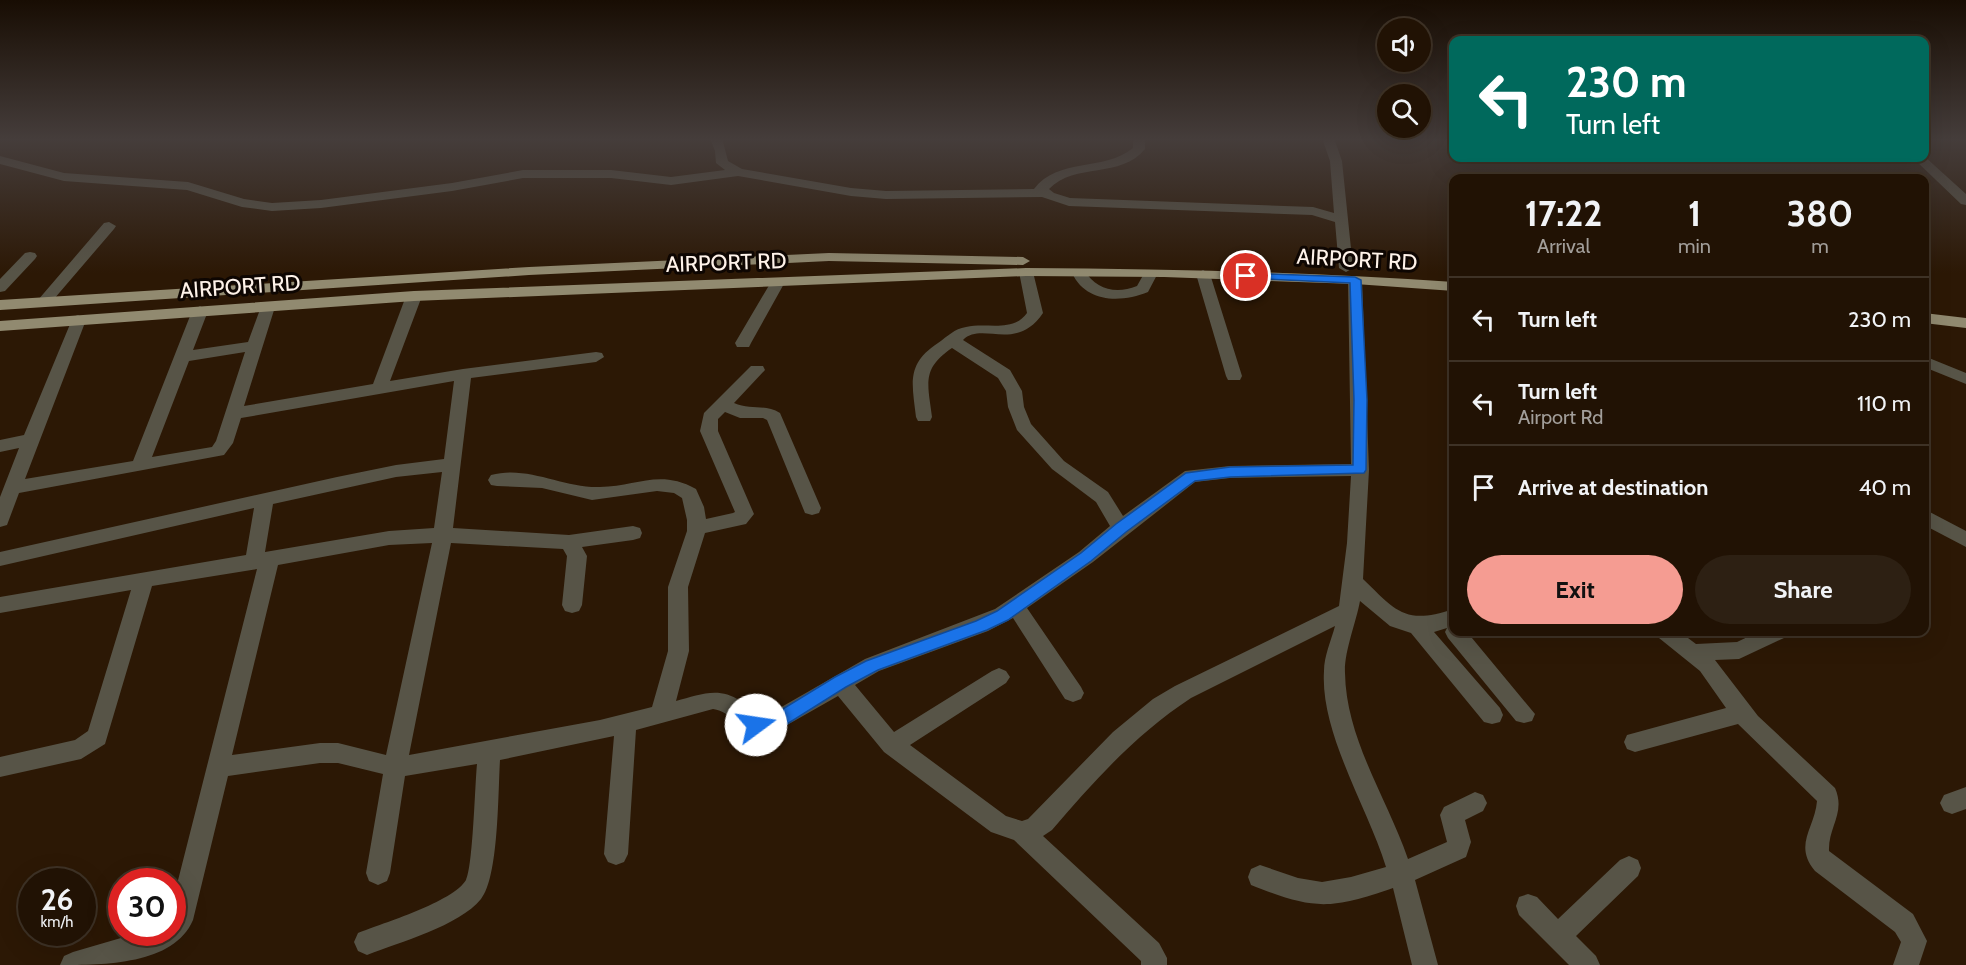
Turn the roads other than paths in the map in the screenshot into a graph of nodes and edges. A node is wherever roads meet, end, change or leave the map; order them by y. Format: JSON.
{"nodes":[{"id":1,"x":147,"y":183,"type":"edge"},
{"id":2,"x":474,"y":183,"type":"edge"},
{"id":3,"x":800,"y":183,"type":"edge"},
{"id":4,"x":1048,"y":183,"type":"edge"},
{"id":5,"x":1338,"y":183,"type":"edge"},
{"id":6,"x":1946,"y":183,"type":"edge"},
{"id":7,"x":1043,"y":193,"type":"junction"},
{"id":8,"x":1966,"y":201,"type":"edge"},
{"id":9,"x":1341,"y":219,"type":"junction"},
{"id":10,"x":109,"y":226,"type":"dead end"},
{"id":11,"x":30,"y":256,"type":"dead end"},
{"id":12,"x":1026,"y":272,"type":"junction"},
{"id":13,"x":1203,"y":274,"type":"junction"},
{"id":14,"x":1351,"y":274,"type":"junction"},
{"id":15,"x":1449,"y":275,"type":"edge"},
{"id":16,"x":778,"y":282,"type":"junction"},
{"id":17,"x":1449,"y":285,"type":"edge"},
{"id":18,"x":0,"y":288,"type":"edge"},
{"id":19,"x":414,"y":296,"type":"junction"},
{"id":20,"x":43,"y":303,"type":"junction"},
{"id":21,"x":0,"y":305,"type":"edge"},
{"id":22,"x":267,"y":307,"type":"junction"},
{"id":23,"x":200,"y":311,"type":"junction"},
{"id":24,"x":1929,"y":319,"type":"edge"},
{"id":25,"x":78,"y":320,"type":"junction"},
{"id":26,"x":1966,"y":323,"type":"edge"},
{"id":27,"x":0,"y":326,"type":"edge"},
{"id":28,"x":1929,"y":330,"type":"edge"},
{"id":29,"x":1966,"y":334,"type":"edge"},
{"id":30,"x":954,"y":339,"type":"junction"},
{"id":31,"x":743,"y":344,"type":"dead end"},
{"id":32,"x":255,"y":346,"type":"junction"},
{"id":33,"x":182,"y":357,"type":"junction"},
{"id":34,"x":596,"y":357,"type":"dead end"},
{"id":35,"x":1929,"y":363,"type":"edge"},
{"id":36,"x":757,"y":370,"type":"dead end"},
{"id":37,"x":463,"y":374,"type":"junction"},
{"id":38,"x":1234,"y":376,"type":"dead end"},
{"id":39,"x":1966,"y":379,"type":"edge"},
{"id":40,"x":380,"y":387,"type":"junction"},
{"id":41,"x":722,"y":404,"type":"junction"},
{"id":42,"x":234,"y":413,"type":"junction"},
{"id":43,"x":924,"y":417,"type":"dead end"},
{"id":44,"x":32,"y":440,"type":"junction"},
{"id":45,"x":0,"y":446,"type":"edge"},
{"id":46,"x":452,"y":465,"type":"junction"},
{"id":47,"x":140,"y":466,"type":"junction"},
{"id":48,"x":1360,"y":470,"type":"junction"},
{"id":49,"x":497,"y":480,"type":"dead end"},
{"id":50,"x":8,"y":493,"type":"edge"},
{"id":51,"x":265,"y":499,"type":"junction"},
{"id":52,"x":812,"y":508,"type":"dead end"},
{"id":53,"x":1929,"y":519,"type":"edge"},
{"id":54,"x":0,"y":520,"type":"edge"},
{"id":55,"x":697,"y":528,"type":"junction"},
{"id":56,"x":1121,"y":528,"type":"junction"},
{"id":57,"x":633,"y":533,"type":"dead end"},
{"id":58,"x":442,"y":536,"type":"junction"},
{"id":59,"x":1966,"y":540,"type":"edge"},
{"id":60,"x":569,"y":542,"type":"junction"},
{"id":61,"x":0,"y":559,"type":"edge"},
{"id":62,"x":262,"y":561,"type":"junction"},
{"id":63,"x":144,"y":581,"type":"junction"},
{"id":64,"x":1353,"y":582,"type":"junction"},
{"id":65,"x":0,"y":605,"type":"edge"},
{"id":66,"x":572,"y":606,"type":"dead end"},
{"id":67,"x":1016,"y":607,"type":"junction"},
{"id":68,"x":1347,"y":611,"type":"junction"},
{"id":69,"x":1449,"y":625,"type":"edge"},
{"id":70,"x":1418,"y":627,"type":"junction"},
{"id":71,"x":1461,"y":636,"type":"edge"},
{"id":72,"x":1671,"y":636,"type":"edge"},
{"id":73,"x":1769,"y":636,"type":"edge"},
{"id":74,"x":1694,"y":653,"type":"junction"},
{"id":75,"x":999,"y":677,"type":"dead end"},
{"id":76,"x":840,"y":682,"type":"junction"},
{"id":77,"x":1073,"y":693,"type":"dead end"},
{"id":78,"x":1742,"y":713,"type":"junction"},
{"id":79,"x":661,"y":714,"type":"junction"},
{"id":80,"x":1524,"y":714,"type":"dead end"},
{"id":81,"x":1492,"y":715,"type":"dead end"},
{"id":82,"x":626,"y":723,"type":"junction"},
{"id":83,"x":1635,"y":742,"type":"dead end"},
{"id":84,"x":892,"y":745,"type":"junction"},
{"id":85,"x":489,"y":753,"type":"junction"},
{"id":86,"x":219,"y":766,"type":"junction"},
{"id":87,"x":0,"y":767,"type":"edge"},
{"id":88,"x":395,"y":767,"type":"junction"},
{"id":89,"x":1475,"y":803,"type":"dead end"},
{"id":90,"x":1022,"y":832,"type":"junction"},
{"id":91,"x":616,"y":854,"type":"dead end"},
{"id":92,"x":1629,"y":868,"type":"dead end"},
{"id":93,"x":378,"y":873,"type":"dead end"},
{"id":94,"x":1401,"y":873,"type":"junction"},
{"id":95,"x":1260,"y":877,"type":"dead end"},
{"id":96,"x":186,"y":900,"type":"edge"},
{"id":97,"x":1528,"y":906,"type":"dead end"},
{"id":98,"x":1558,"y":936,"type":"junction"},
{"id":99,"x":367,"y":942,"type":"dead end"},
{"id":100,"x":136,"y":946,"type":"edge"},
{"id":101,"x":73,"y":965,"type":"edge"},
{"id":102,"x":1154,"y":965,"type":"edge"},
{"id":103,"x":1425,"y":965,"type":"edge"},
{"id":104,"x":1587,"y":965,"type":"edge"},
{"id":105,"x":1906,"y":965,"type":"edge"}],
"edges":[{"from":1,"to":2,"type":"street"},
{"from":3,"to":7,"type":"street"},
{"from":4,"to":7,"type":"street"},
{"from":5,"to":9,"type":"street"},
{"from":6,"to":8,"type":"street"},
{"from":7,"to":9,"type":"street"},
{"from":9,"to":14,"type":"street"},
{"from":10,"to":20,"type":"street"},
{"from":11,"to":18,"type":"street"},
{"from":12,"to":13,"type":"main road","name":"AIRPORT RD"},
{"from":12,"to":16,"type":"main road","name":"AIRPORT RD"},
{"from":12,"to":30,"type":"street"},
{"from":13,"to":14,"type":"main road","name":"AIRPORT RD"},
{"from":13,"to":38,"type":"street"},
{"from":14,"to":15,"type":"main road"},
{"from":14,"to":17,"type":"main road","name":"AIRPORT RD"},
{"from":14,"to":20,"type":"main road"},
{"from":14,"to":48,"type":"street"},
{"from":16,"to":19,"type":"main road","name":"AIRPORT RD"},
{"from":16,"to":31,"type":"street"},
{"from":19,"to":22,"type":"main road","name":"AIRPORT RD"},
{"from":19,"to":40,"type":"street"},
{"from":20,"to":21,"type":"main road"},
{"from":22,"to":23,"type":"main road","name":"AIRPORT RD"},
{"from":22,"to":32,"type":"street"},
{"from":23,"to":25,"type":"main road","name":"AIRPORT RD"},
{"from":23,"to":33,"type":"street"},
{"from":24,"to":26,"type":"main road"},
{"from":25,"to":27,"type":"main road","name":"AIRPORT RD"},
{"from":25,"to":44,"type":"street"},
{"from":28,"to":29,"type":"main road"},
{"from":30,"to":43,"type":"street"},
{"from":30,"to":56,"type":"street"},
{"from":32,"to":33,"type":"street"},
{"from":32,"to":42,"type":"street"},
{"from":33,"to":47,"type":"street"},
{"from":34,"to":37,"type":"street"},
{"from":35,"to":39,"type":"street"},
{"from":36,"to":41,"type":"street"},
{"from":37,"to":40,"type":"street"},
{"from":37,"to":46,"type":"street"},
{"from":40,"to":42,"type":"street"},
{"from":41,"to":52,"type":"street"},
{"from":41,"to":55,"type":"street"},
{"from":42,"to":47,"type":"street"},
{"from":44,"to":45,"type":"street"},
{"from":44,"to":50,"type":"street"},
{"from":46,"to":51,"type":"street"},
{"from":46,"to":58,"type":"street"},
{"from":47,"to":50,"type":"street"},
{"from":48,"to":56,"type":"street"},
{"from":48,"to":64,"type":"street"},
{"from":49,"to":55,"type":"street"},
{"from":50,"to":54,"type":"street"},
{"from":51,"to":61,"type":"street"},
{"from":51,"to":62,"type":"street"},
{"from":53,"to":59,"type":"street"},
{"from":55,"to":79,"type":"street"},
{"from":56,"to":67,"type":"street"},
{"from":57,"to":60,"type":"street"},
{"from":58,"to":60,"type":"street"},
{"from":58,"to":62,"type":"street"},
{"from":58,"to":88,"type":"street"},
{"from":60,"to":66,"type":"street"},
{"from":62,"to":63,"type":"street"},
{"from":62,"to":86,"type":"street"},
{"from":63,"to":65,"type":"street"},
{"from":63,"to":87,"type":"street"},
{"from":64,"to":68,"type":"street"},
{"from":64,"to":70,"type":"street"},
{"from":67,"to":76,"type":"street"},
{"from":67,"to":77,"type":"street"},
{"from":68,"to":90,"type":"street"},
{"from":68,"to":94,"type":"street"},
{"from":69,"to":70,"type":"street"},
{"from":70,"to":81,"type":"street"},
{"from":71,"to":80,"type":"street"},
{"from":72,"to":74,"type":"street"},
{"from":73,"to":74,"type":"street"},
{"from":74,"to":78,"type":"street"},
{"from":75,"to":84,"type":"street"},
{"from":76,"to":79,"type":"street"},
{"from":76,"to":84,"type":"street"},
{"from":78,"to":83,"type":"street"},
{"from":78,"to":105,"type":"street"},
{"from":79,"to":82,"type":"street"},
{"from":82,"to":85,"type":"street"},
{"from":82,"to":91,"type":"street"},
{"from":84,"to":90,"type":"street"},
{"from":85,"to":88,"type":"street"},
{"from":85,"to":99,"type":"street"},
{"from":86,"to":88,"type":"street"},
{"from":86,"to":96,"type":"street"},
{"from":88,"to":93,"type":"street"},
{"from":89,"to":94,"type":"street"},
{"from":90,"to":102,"type":"street"},
{"from":92,"to":98,"type":"street"},
{"from":94,"to":95,"type":"street"},
{"from":94,"to":103,"type":"street"},
{"from":97,"to":98,"type":"street"},
{"from":98,"to":104,"type":"street"},
{"from":100,"to":101,"type":"street"}]}
